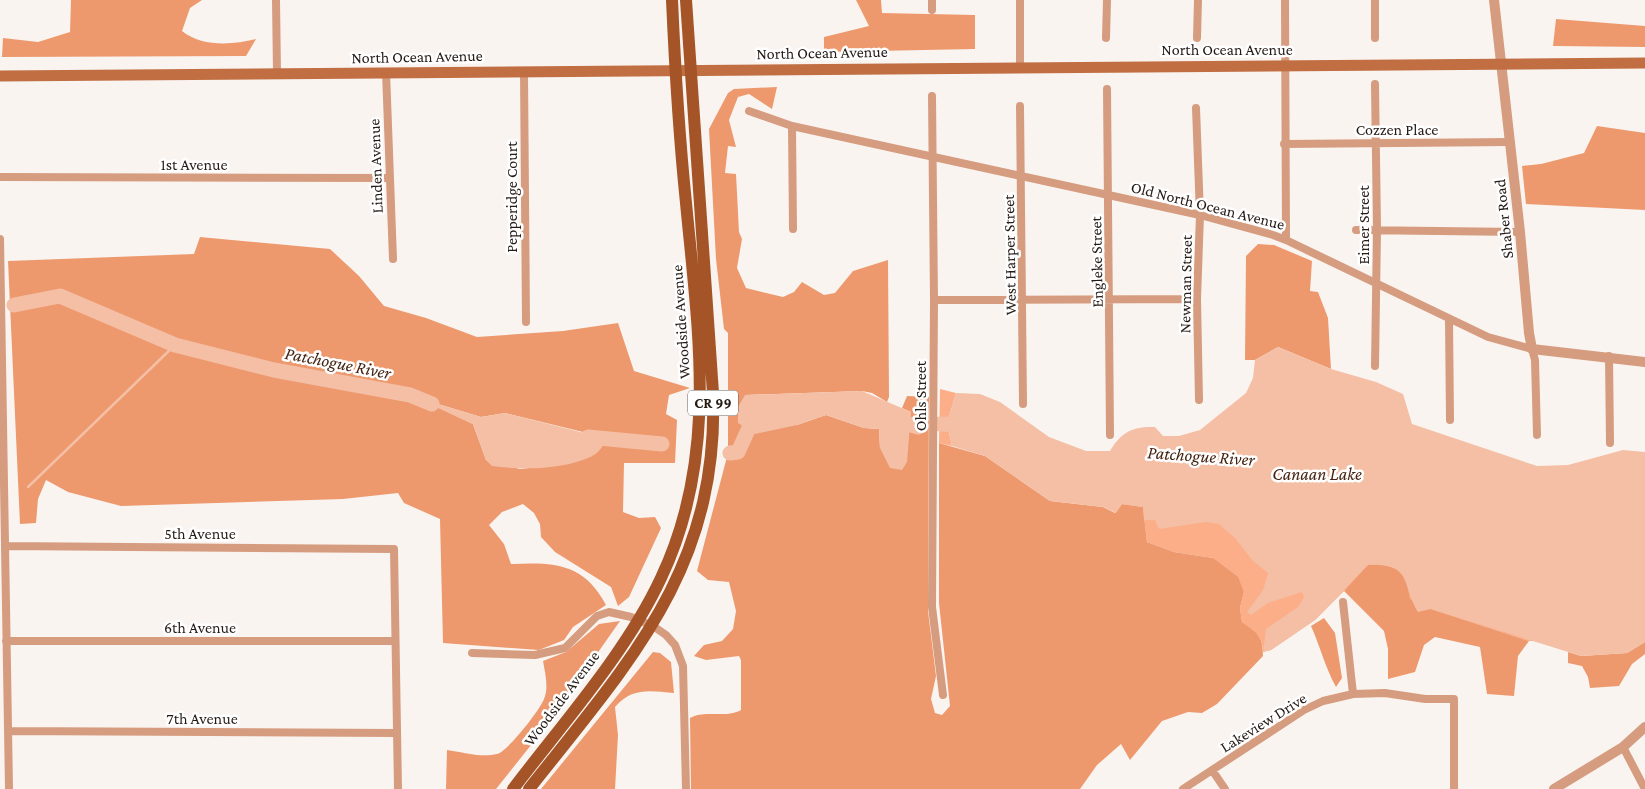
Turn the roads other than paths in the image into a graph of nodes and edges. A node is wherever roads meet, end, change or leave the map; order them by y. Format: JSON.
{"nodes":[{"id":1,"x":276,"y":0,"type":"edge"},
{"id":2,"x":672,"y":0,"type":"edge"},
{"id":3,"x":686,"y":0,"type":"edge"},
{"id":4,"x":932,"y":0,"type":"edge"},
{"id":5,"x":1020,"y":0,"type":"edge"},
{"id":6,"x":1106,"y":0,"type":"edge"},
{"id":7,"x":1198,"y":0,"type":"edge"},
{"id":8,"x":1285,"y":0,"type":"edge"},
{"id":9,"x":1375,"y":0,"type":"edge"},
{"id":10,"x":1494,"y":0,"type":"edge"},
{"id":11,"x":932,"y":10,"type":"dead end"},
{"id":12,"x":1106,"y":38,"type":"dead end"},
{"id":13,"x":1198,"y":38,"type":"dead end"},
{"id":14,"x":1375,"y":38,"type":"dead end"},
{"id":15,"x":1645,"y":63,"type":"edge"},
{"id":16,"x":1501,"y":64,"type":"junction"},
{"id":17,"x":1284,"y":65,"type":"junction"},
{"id":18,"x":1020,"y":66,"type":"junction"},
{"id":19,"x":676,"y":69,"type":"junction"},
{"id":20,"x":692,"y":69,"type":"junction"},
{"id":21,"x":524,"y":71,"type":"junction"},
{"id":22,"x":386,"y":72,"type":"junction"},
{"id":23,"x":277,"y":74,"type":"junction"},
{"id":24,"x":0,"y":76,"type":"edge"},
{"id":25,"x":1375,"y":84,"type":"dead end"},
{"id":26,"x":1107,"y":89,"type":"dead end"},
{"id":27,"x":932,"y":96,"type":"dead end"},
{"id":28,"x":1020,"y":106,"type":"dead end"},
{"id":29,"x":1196,"y":108,"type":"dead end"},
{"id":30,"x":749,"y":111,"type":"dead end"},
{"id":31,"x":792,"y":126,"type":"junction"},
{"id":32,"x":1510,"y":142,"type":"junction"},
{"id":33,"x":1284,"y":144,"type":"junction"},
{"id":34,"x":1376,"y":144,"type":"junction"},
{"id":35,"x":933,"y":155,"type":"junction"},
{"id":36,"x":1022,"y":176,"type":"junction"},
{"id":37,"x":0,"y":177,"type":"edge"},
{"id":38,"x":389,"y":178,"type":"junction"},
{"id":39,"x":1108,"y":195,"type":"junction"},
{"id":40,"x":1200,"y":215,"type":"junction"},
{"id":41,"x":793,"y":229,"type":"dead end"},
{"id":42,"x":1356,"y":230,"type":"dead end"},
{"id":43,"x":1377,"y":230,"type":"junction"},
{"id":44,"x":1520,"y":232,"type":"junction"},
{"id":45,"x":0,"y":239,"type":"edge"},
{"id":46,"x":1286,"y":240,"type":"junction"},
{"id":47,"x":392,"y":259,"type":"dead end"},
{"id":48,"x":0,"y":268,"type":"edge"},
{"id":49,"x":1376,"y":283,"type":"junction"},
{"id":50,"x":1110,"y":298,"type":"junction"},
{"id":51,"x":1197,"y":299,"type":"junction"},
{"id":52,"x":934,"y":300,"type":"junction"},
{"id":53,"x":1023,"y":300,"type":"junction"},
{"id":54,"x":1449,"y":319,"type":"junction"},
{"id":55,"x":526,"y":322,"type":"dead end"},
{"id":56,"x":1532,"y":349,"type":"junction"},
{"id":57,"x":1609,"y":356,"type":"junction"},
{"id":58,"x":1645,"y":362,"type":"edge"},
{"id":59,"x":1375,"y":366,"type":"dead end"},
{"id":60,"x":1199,"y":400,"type":"dead end"},
{"id":61,"x":1023,"y":404,"type":"dead end"},
{"id":62,"x":1450,"y":420,"type":"dead end"},
{"id":63,"x":1110,"y":435,"type":"dead end"},
{"id":64,"x":1537,"y":435,"type":"dead end"},
{"id":65,"x":1610,"y":443,"type":"dead end"},
{"id":66,"x":2,"y":455,"type":"edge"},
{"id":67,"x":5,"y":546,"type":"junction"},
{"id":68,"x":1343,"y":602,"type":"dead end"},
{"id":69,"x":646,"y":623,"type":"junction"},
{"id":70,"x":6,"y":641,"type":"junction"},
{"id":71,"x":395,"y":641,"type":"junction"},
{"id":72,"x":472,"y":653,"type":"dead end"},
{"id":73,"x":1353,"y":694,"type":"junction"},
{"id":74,"x":944,"y":696,"type":"dead end"},
{"id":75,"x":1645,"y":727,"type":"edge"},
{"id":76,"x":8,"y":731,"type":"junction"},
{"id":77,"x":396,"y":733,"type":"junction"},
{"id":78,"x":1623,"y":747,"type":"junction"},
{"id":79,"x":1212,"y":770,"type":"junction"},
{"id":80,"x":9,"y":789,"type":"edge"},
{"id":81,"x":398,"y":789,"type":"edge"},
{"id":82,"x":513,"y":789,"type":"edge"},
{"id":83,"x":529,"y":789,"type":"edge"},
{"id":84,"x":686,"y":789,"type":"edge"},
{"id":85,"x":1183,"y":789,"type":"edge"},
{"id":86,"x":1225,"y":789,"type":"edge"},
{"id":87,"x":1454,"y":789,"type":"edge"},
{"id":88,"x":1554,"y":789,"type":"edge"},
{"id":89,"x":1645,"y":789,"type":"edge"}],
"edges":[{"from":1,"to":23,"type":"street"},
{"from":2,"to":19,"type":"main road","number":"CR 99"},
{"from":3,"to":20,"type":"main road","number":"CR 99"},
{"from":4,"to":11,"type":"street"},
{"from":5,"to":18,"type":"street"},
{"from":6,"to":12,"type":"street"},
{"from":7,"to":13,"type":"street"},
{"from":8,"to":17,"type":"street"},
{"from":9,"to":14,"type":"street"},
{"from":10,"to":16,"type":"street","name":"Shaber Road"},
{"from":15,"to":16,"type":"main road","name":"North Ocean Avenue"},
{"from":16,"to":17,"type":"main road","name":"North Ocean Avenue"},
{"from":16,"to":32,"type":"street","name":"Shaber Road"},
{"from":17,"to":18,"type":"main road","name":"North Ocean Avenue"},
{"from":17,"to":33,"type":"street"},
{"from":18,"to":20,"type":"main road","name":"North Ocean Avenue"},
{"from":19,"to":20,"type":"main road","name":"North Ocean Avenue"},
{"from":19,"to":21,"type":"main road","name":"North Ocean Avenue"},
{"from":19,"to":69,"type":"main road","name":"Woodside Avenue","number":"CR 99"},
{"from":20,"to":69,"type":"main road","name":"Woodside Avenue","number":"CR 99"},
{"from":21,"to":22,"type":"main road","name":"North Ocean Avenue"},
{"from":21,"to":55,"type":"street","name":"Pepperidge Court"},
{"from":22,"to":23,"type":"main road","name":"North Ocean Avenue"},
{"from":22,"to":38,"type":"street","name":"Linden Avenue"},
{"from":23,"to":24,"type":"main road","name":"North Ocean Avenue"},
{"from":25,"to":34,"type":"street","name":"Eimer Street"},
{"from":26,"to":39,"type":"street","name":"Engleke Street"},
{"from":27,"to":35,"type":"street","name":"Ohls Street"},
{"from":28,"to":36,"type":"street","name":"West Harper Street"},
{"from":29,"to":40,"type":"street","name":"Newman Street"},
{"from":30,"to":31,"type":"street","name":"Old North Ocean Avenue"},
{"from":31,"to":35,"type":"street","name":"Old North Ocean Avenue"},
{"from":31,"to":41,"type":"street"},
{"from":32,"to":34,"type":"street","name":"Cozzen Place"},
{"from":32,"to":44,"type":"street","name":"Shaber Road"},
{"from":33,"to":34,"type":"street","name":"Cozzen Place"},
{"from":33,"to":46,"type":"street"},
{"from":34,"to":43,"type":"street","name":"Eimer Street"},
{"from":35,"to":36,"type":"street","name":"Old North Ocean Avenue"},
{"from":35,"to":52,"type":"street","name":"Ohls Street"},
{"from":36,"to":39,"type":"street","name":"Old North Ocean Avenue"},
{"from":36,"to":53,"type":"street","name":"West Harper Street"},
{"from":37,"to":38,"type":"street","name":"1st Avenue"},
{"from":38,"to":47,"type":"street","name":"Linden Avenue"},
{"from":39,"to":40,"type":"street","name":"Old North Ocean Avenue"},
{"from":39,"to":50,"type":"street","name":"Engleke Street"},
{"from":40,"to":46,"type":"street","name":"Old North Ocean Avenue"},
{"from":40,"to":51,"type":"street","name":"Newman Street"},
{"from":42,"to":43,"type":"street"},
{"from":43,"to":44,"type":"street"},
{"from":43,"to":49,"type":"street","name":"Eimer Street"},
{"from":44,"to":56,"type":"street","name":"Shaber Road"},
{"from":45,"to":48,"type":"street"},
{"from":46,"to":49,"type":"street","name":"Old North Ocean Avenue"},
{"from":48,"to":66,"type":"street"},
{"from":49,"to":54,"type":"street","name":"Old North Ocean Avenue"},
{"from":49,"to":59,"type":"street","name":"Eimer Street"},
{"from":50,"to":51,"type":"street"},
{"from":50,"to":53,"type":"street"},
{"from":50,"to":63,"type":"street","name":"Engleke Street"},
{"from":51,"to":60,"type":"street","name":"Newman Street"},
{"from":52,"to":53,"type":"street"},
{"from":52,"to":74,"type":"street","name":"Ohls Street"},
{"from":53,"to":61,"type":"street","name":"West Harper Street"},
{"from":54,"to":56,"type":"street","name":"Old North Ocean Avenue"},
{"from":54,"to":62,"type":"street"},
{"from":56,"to":57,"type":"street","name":"Old North Ocean Avenue"},
{"from":56,"to":64,"type":"street","name":"Shaber Road"},
{"from":57,"to":58,"type":"street","name":"Old North Ocean Avenue"},
{"from":57,"to":65,"type":"street"},
{"from":66,"to":67,"type":"street"},
{"from":67,"to":70,"type":"street"},
{"from":67,"to":71,"type":"street","name":"5th Avenue"},
{"from":68,"to":73,"type":"street"},
{"from":69,"to":72,"type":"street"},
{"from":69,"to":82,"type":"main road","name":"Woodside Avenue","number":"CR 99"},
{"from":69,"to":83,"type":"main road","name":"Woodside Avenue","number":"CR 99"},
{"from":69,"to":84,"type":"street"},
{"from":70,"to":71,"type":"street","name":"6th Avenue"},
{"from":70,"to":76,"type":"street"},
{"from":71,"to":77,"type":"street"},
{"from":73,"to":79,"type":"street","name":"Lakeview Drive"},
{"from":73,"to":87,"type":"street","name":"Lakeview Drive"},
{"from":75,"to":78,"type":"street"},
{"from":76,"to":77,"type":"street","name":"7th Avenue"},
{"from":76,"to":80,"type":"street"},
{"from":77,"to":81,"type":"street"},
{"from":78,"to":88,"type":"street"},
{"from":78,"to":89,"type":"street"},
{"from":79,"to":85,"type":"street","name":"Lakeview Drive"},
{"from":79,"to":86,"type":"street"}]}
